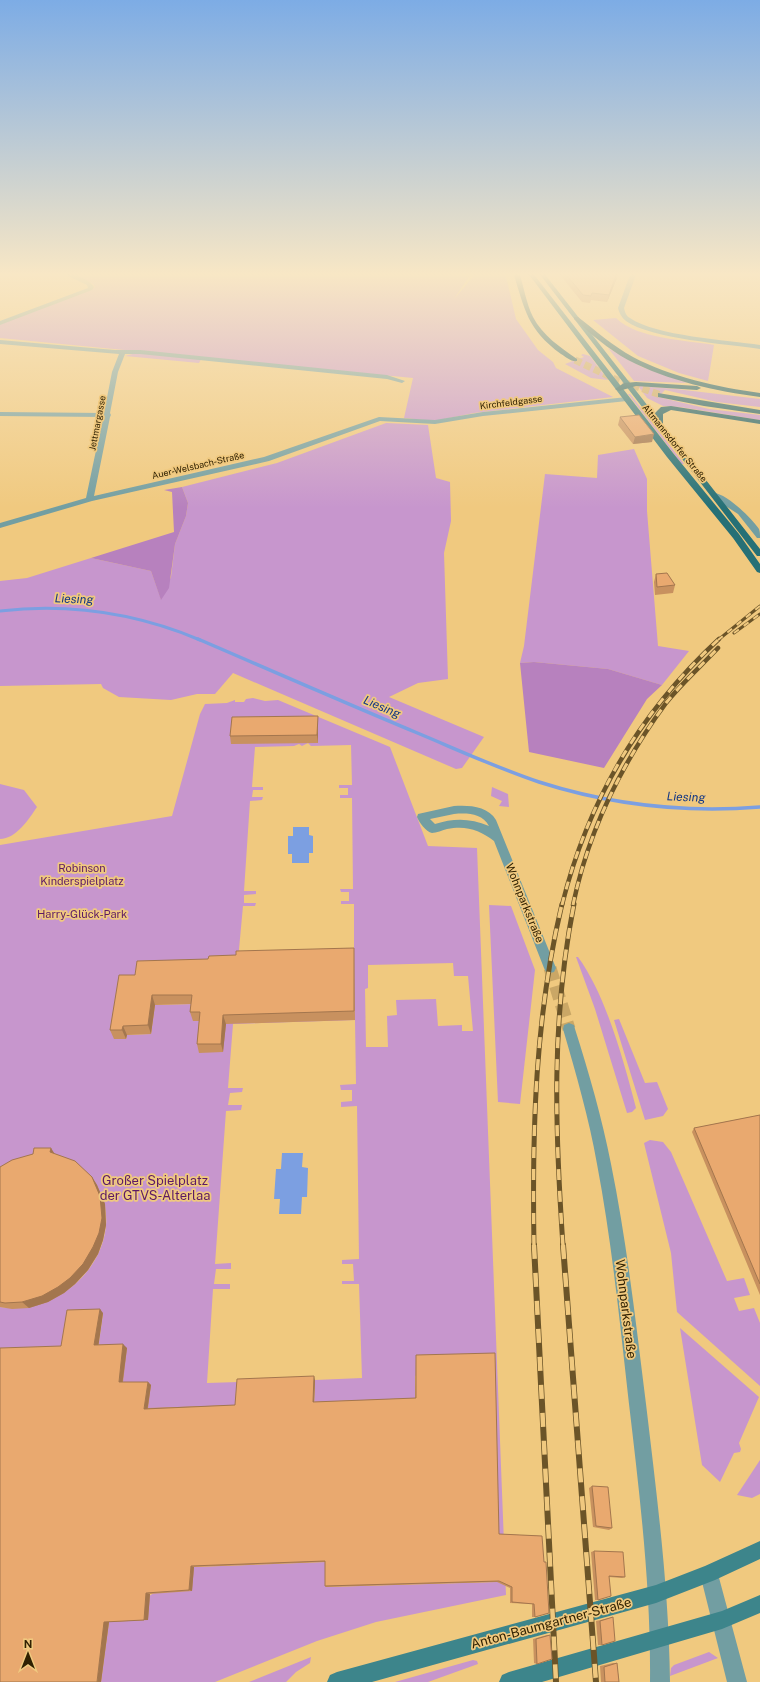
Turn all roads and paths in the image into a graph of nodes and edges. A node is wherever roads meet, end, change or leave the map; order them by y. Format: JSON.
{"nodes":[{"id":1,"x":104,"y":350,"type":"edge"},
{"id":2,"x":562,"y":350,"type":"edge"},
{"id":3,"x":590,"y":350,"type":"edge"},
{"id":4,"x":601,"y":350,"type":"edge"},
{"id":5,"x":619,"y":350,"type":"edge"},
{"id":6,"x":123,"y":352,"type":"junction"},
{"id":7,"x":575,"y":360,"type":"tunnel mouth"},
{"id":8,"x":402,"y":381,"type":"dead end"},
{"id":9,"x":627,"y":385,"type":"junction"},
{"id":10,"x":620,"y":389,"type":"junction"},
{"id":11,"x":744,"y":393,"type":"junction"},
{"id":12,"x":661,"y":394,"type":"tunnel mouth"},
{"id":13,"x":760,"y":395,"type":"edge"},
{"id":14,"x":627,"y":399,"type":"junction"},
{"id":15,"x":760,"y":412,"type":"edge"},
{"id":16,"x":0,"y":414,"type":"edge"},
{"id":17,"x":108,"y":415,"type":"junction"},
{"id":18,"x":398,"y":420,"type":"joint"},
{"id":19,"x":760,"y":422,"type":"edge"},
{"id":20,"x":660,"y":425,"type":"junction"},
{"id":21,"x":715,"y":495,"type":"junction"},
{"id":22,"x":90,"y":499,"type":"junction"},
{"id":23,"x":0,"y":526,"type":"edge"},
{"id":24,"x":760,"y":536,"type":"edge"},
{"id":25,"x":760,"y":554,"type":"edge"},
{"id":26,"x":760,"y":570,"type":"edge"},
{"id":27,"x":499,"y":840,"type":"junction"},
{"id":28,"x":550,"y":968,"type":"tunnel mouth"},
{"id":29,"x":569,"y":1029,"type":"tunnel mouth"},
{"id":30,"x":760,"y":1550,"type":"edge"},
{"id":31,"x":709,"y":1574,"type":"junction"},
{"id":32,"x":656,"y":1594,"type":"junction"},
{"id":33,"x":760,"y":1604,"type":"edge"},
{"id":34,"x":722,"y":1620,"type":"junction"},
{"id":35,"x":660,"y":1638,"type":"junction"},
{"id":36,"x":336,"y":1682,"type":"edge"},
{"id":37,"x":509,"y":1682,"type":"edge"},
{"id":38,"x":660,"y":1682,"type":"edge"},
{"id":39,"x":737,"y":1682,"type":"edge"}],
"edges":[{"from":1,"to":6,"type":"street"},
{"from":2,"to":7,"type":"highway"},
{"from":3,"to":10,"type":"main road","name":"Altmannsdorfer Straße"},
{"from":4,"to":9,"type":"main road","name":"Altmannsdorfer Straße"},
{"from":5,"to":11,"type":"highway"},
{"from":6,"to":8,"type":"street"},
{"from":6,"to":17,"type":"street","name":"Jettmargasse"},
{"from":9,"to":10,"type":"highway"},
{"from":9,"to":11,"type":"highway"},
{"from":9,"to":20,"type":"main road","name":"Altmannsdorfer Straße"},
{"from":10,"to":14,"type":"main road","name":"Altmannsdorfer Straße"},
{"from":11,"to":13,"type":"highway"},
{"from":12,"to":15,"type":"highway"},
{"from":14,"to":18,"type":"street","name":"Kirchfeldgasse"},
{"from":14,"to":26,"type":"main road","name":"Altmannsdorfer Straße"},
{"from":16,"to":17,"type":"street"},
{"from":17,"to":22,"type":"street","name":"Jettmargasse"},
{"from":18,"to":22,"type":"street","name":"Auer-Welsbach-Straße"},
{"from":19,"to":20,"type":"highway"},
{"from":20,"to":21,"type":"main road","name":"Altmannsdorfer Straße"},
{"from":21,"to":24,"type":"street","name":"Altmannsdorfer Straße"},
{"from":21,"to":25,"type":"main road","name":"Altmannsdorfer Straße"},
{"from":22,"to":23,"type":"street","name":"Auer-Welsbach-Straße"},
{"from":27,"to":27,"type":"street","name":"Wohnparkstraße"},
{"from":27,"to":28,"type":"street","name":"Wohnparkstraße"},
{"from":29,"to":32,"type":"street","name":"Wohnparkstraße"},
{"from":30,"to":31,"type":"main road","name":"Anton-Baumgartner-Straße"},
{"from":31,"to":32,"type":"main road","name":"Anton-Baumgartner-Straße"},
{"from":31,"to":34,"type":"street"},
{"from":32,"to":35,"type":"street","name":"Wohnparkstraße"},
{"from":32,"to":36,"type":"main road","name":"Anton-Baumgartner-Straße"},
{"from":33,"to":34,"type":"main road"},
{"from":34,"to":35,"type":"main road"},
{"from":34,"to":39,"type":"street"},
{"from":35,"to":37,"type":"main road"},
{"from":35,"to":38,"type":"street","name":"Wohnparkstraße"}]}
